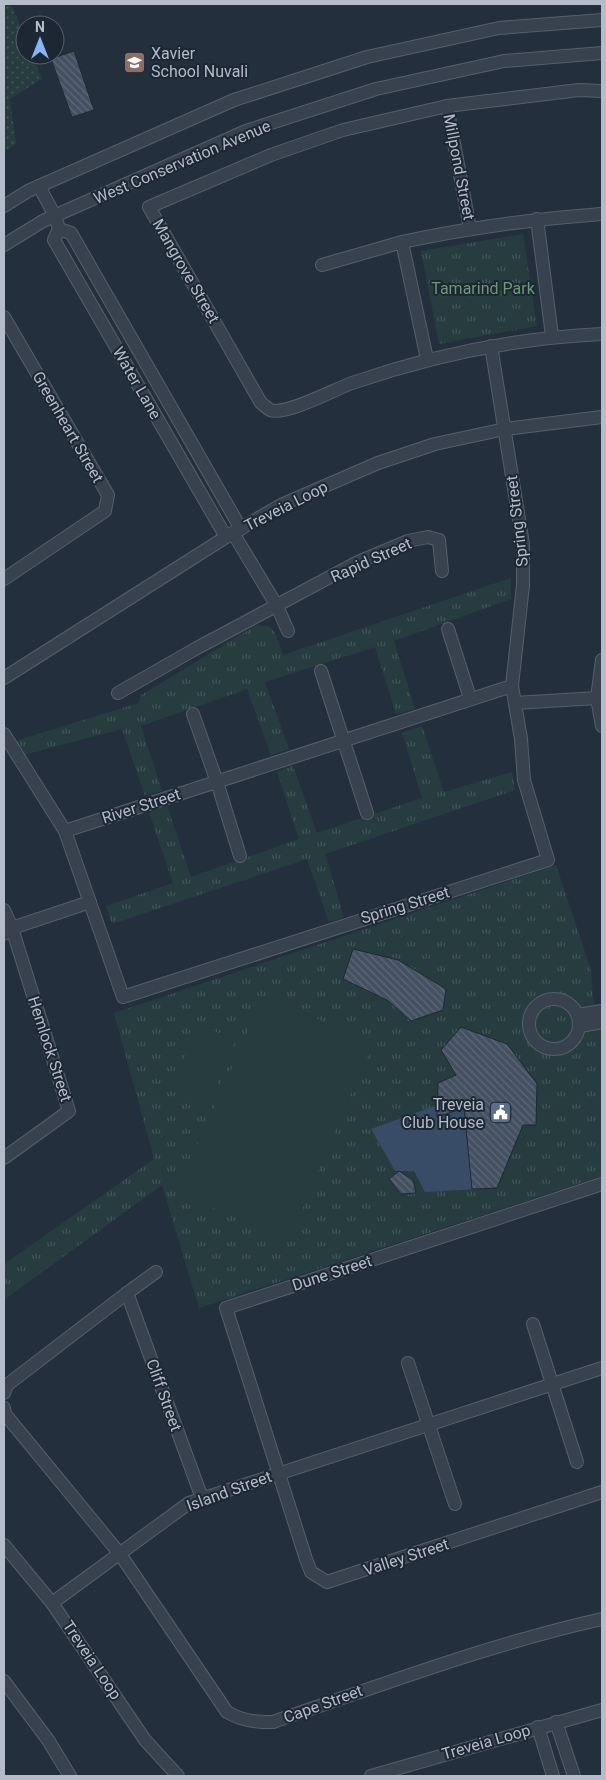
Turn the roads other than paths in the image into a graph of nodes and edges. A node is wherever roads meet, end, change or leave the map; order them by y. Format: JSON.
{"nodes":[{"id":1,"x":602,"y":20,"type":"edge"},
{"id":2,"x":602,"y":53,"type":"edge"},
{"id":3,"x":602,"y":91,"type":"edge"},
{"id":4,"x":447,"y":106,"type":"junction"},
{"id":5,"x":39,"y":186,"type":"junction"},
{"id":6,"x":4,"y":206,"type":"edge"},
{"id":7,"x":601,"y":214,"type":"dead end"},
{"id":8,"x":537,"y":218,"type":"junction"},
{"id":9,"x":57,"y":222,"type":"junction"},
{"id":10,"x":470,"y":228,"type":"junction"},
{"id":11,"x":402,"y":242,"type":"junction"},
{"id":12,"x":4,"y":245,"type":"edge"},
{"id":13,"x":322,"y":265,"type":"dead end"},
{"id":14,"x":4,"y":317,"type":"edge"},
{"id":15,"x":602,"y":334,"type":"edge"},
{"id":16,"x":552,"y":336,"type":"junction"},
{"id":17,"x":491,"y":346,"type":"junction"},
{"id":18,"x":427,"y":359,"type":"junction"},
{"id":19,"x":602,"y":417,"type":"edge"},
{"id":20,"x":505,"y":429,"type":"junction"},
{"id":21,"x":233,"y":533,"type":"junction"},
{"id":22,"x":442,"y":571,"type":"dead end"},
{"id":23,"x":4,"y":579,"type":"edge"},
{"id":24,"x":277,"y":606,"type":"junction"},
{"id":25,"x":448,"y":630,"type":"dead end"},
{"id":26,"x":288,"y":631,"type":"dead end"},
{"id":27,"x":602,"y":660,"type":"edge"},
{"id":28,"x":320,"y":671,"type":"dead end"},
{"id":29,"x":4,"y":678,"type":"edge"},
{"id":30,"x":512,"y":686,"type":"junction"},
{"id":31,"x":118,"y":693,"type":"dead end"},
{"id":32,"x":470,"y":698,"type":"junction"},
{"id":33,"x":597,"y":698,"type":"junction"},
{"id":34,"x":515,"y":703,"type":"junction"},
{"id":35,"x":192,"y":714,"type":"dead end"},
{"id":36,"x":602,"y":726,"type":"edge"},
{"id":37,"x":4,"y":734,"type":"edge"},
{"id":38,"x":343,"y":741,"type":"junction"},
{"id":39,"x":217,"y":782,"type":"junction"},
{"id":40,"x":367,"y":813,"type":"dead end"},
{"id":41,"x":65,"y":831,"type":"junction"},
{"id":42,"x":240,"y":856,"type":"dead end"},
{"id":43,"x":90,"y":902,"type":"junction"},
{"id":44,"x":4,"y":910,"type":"edge"},
{"id":45,"x":8,"y":931,"type":"edge"},
{"id":46,"x":602,"y":1011,"type":"edge"},
{"id":47,"x":602,"y":1022,"type":"edge"},
{"id":48,"x":4,"y":1158,"type":"edge"},
{"id":49,"x":602,"y":1184,"type":"edge"},
{"id":50,"x":156,"y":1272,"type":"dead end"},
{"id":51,"x":127,"y":1293,"type":"junction"},
{"id":52,"x":533,"y":1324,"type":"dead end"},
{"id":53,"x":408,"y":1363,"type":"dead end"},
{"id":54,"x":602,"y":1368,"type":"edge"},
{"id":55,"x":553,"y":1383,"type":"junction"},
{"id":56,"x":4,"y":1393,"type":"edge"},
{"id":57,"x":4,"y":1408,"type":"edge"},
{"id":58,"x":429,"y":1425,"type":"junction"},
{"id":59,"x":577,"y":1462,"type":"dead end"},
{"id":60,"x":278,"y":1473,"type":"junction"},
{"id":61,"x":602,"y":1492,"type":"edge"},
{"id":62,"x":202,"y":1498,"type":"junction"},
{"id":63,"x":455,"y":1504,"type":"dead end"},
{"id":64,"x":4,"y":1545,"type":"edge"},
{"id":65,"x":120,"y":1554,"type":"junction"},
{"id":66,"x":52,"y":1602,"type":"junction"},
{"id":67,"x":602,"y":1619,"type":"edge"},
{"id":68,"x":4,"y":1681,"type":"edge"},
{"id":69,"x":602,"y":1710,"type":"edge"},
{"id":70,"x":556,"y":1722,"type":"junction"},
{"id":71,"x":538,"y":1727,"type":"junction"},
{"id":72,"x":70,"y":1776,"type":"edge"},
{"id":73,"x":178,"y":1776,"type":"edge"},
{"id":74,"x":371,"y":1776,"type":"edge"},
{"id":75,"x":554,"y":1776,"type":"edge"},
{"id":76,"x":574,"y":1776,"type":"edge"}],
"edges":[{"from":1,"to":5,"type":"street","name":"West Conservation Avenue"},
{"from":2,"to":9,"type":"street","name":"West Conservation Avenue"},
{"from":3,"to":4,"type":"street","name":"Mangrove Street"},
{"from":4,"to":10,"type":"street","name":"Millpond Street"},
{"from":4,"to":18,"type":"street","name":"Mangrove Street"},
{"from":5,"to":6,"type":"street","name":"West Conservation Avenue"},
{"from":5,"to":9,"type":"street","name":"Water Lane"},
{"from":7,"to":8,"type":"street","name":"Millpond Street"},
{"from":8,"to":10,"type":"street","name":"Millpond Street"},
{"from":8,"to":16,"type":"street"},
{"from":9,"to":12,"type":"street","name":"West Conservation Avenue"},
{"from":9,"to":21,"type":"street","name":"Water Lane"},
{"from":9,"to":21,"type":"street","name":"Water Lane"},
{"from":10,"to":11,"type":"street","name":"Millpond Street"},
{"from":11,"to":13,"type":"street","name":"Millpond Street"},
{"from":11,"to":18,"type":"street"},
{"from":14,"to":23,"type":"street","name":"Greenheart Street"},
{"from":15,"to":16,"type":"street","name":"Mangrove Street"},
{"from":16,"to":17,"type":"street","name":"Mangrove Street"},
{"from":17,"to":18,"type":"street","name":"Mangrove Street"},
{"from":17,"to":20,"type":"street"},
{"from":19,"to":20,"type":"street","name":"Treveia Loop"},
{"from":20,"to":21,"type":"street","name":"Treveia Loop"},
{"from":20,"to":30,"type":"street","name":"Spring Street"},
{"from":21,"to":24,"type":"street"},
{"from":21,"to":29,"type":"street","name":"Treveia Loop"},
{"from":22,"to":24,"type":"street","name":"Rapid Street"},
{"from":24,"to":26,"type":"street"},
{"from":24,"to":31,"type":"street","name":"Rapid Street"},
{"from":25,"to":32,"type":"street"},
{"from":27,"to":33,"type":"street"},
{"from":28,"to":38,"type":"street"},
{"from":30,"to":32,"type":"street","name":"River Street"},
{"from":30,"to":34,"type":"street","name":"Spring Street"},
{"from":32,"to":38,"type":"street","name":"River Street"},
{"from":33,"to":34,"type":"street"},
{"from":33,"to":36,"type":"street"},
{"from":34,"to":43,"type":"street","name":"Spring Street"},
{"from":35,"to":39,"type":"street"},
{"from":37,"to":41,"type":"street","name":"Spring Street"},
{"from":38,"to":39,"type":"street","name":"River Street"},
{"from":38,"to":40,"type":"street"},
{"from":39,"to":41,"type":"street","name":"River Street"},
{"from":39,"to":42,"type":"street"},
{"from":41,"to":43,"type":"street","name":"Spring Street"},
{"from":43,"to":45,"type":"street"},
{"from":44,"to":45,"type":"street","name":"Hemlock Street"},
{"from":45,"to":48,"type":"street","name":"Hemlock Street"},
{"from":46,"to":47,"type":"street"},
{"from":49,"to":60,"type":"street","name":"Dune Street"},
{"from":50,"to":51,"type":"street"},
{"from":51,"to":56,"type":"street"},
{"from":51,"to":62,"type":"street","name":"Cliff Street"},
{"from":52,"to":55,"type":"street"},
{"from":53,"to":58,"type":"street"},
{"from":54,"to":55,"type":"street","name":"Island Street"},
{"from":55,"to":58,"type":"street","name":"Island Street"},
{"from":55,"to":59,"type":"street"},
{"from":57,"to":65,"type":"street"},
{"from":58,"to":60,"type":"street","name":"Island Street"},
{"from":58,"to":63,"type":"street"},
{"from":60,"to":61,"type":"street","name":"Valley Street"},
{"from":60,"to":62,"type":"street","name":"Island Street"},
{"from":62,"to":65,"type":"street","name":"Island Street"},
{"from":64,"to":66,"type":"street","name":"Treveia Loop"},
{"from":65,"to":66,"type":"street","name":"Island Street"},
{"from":65,"to":67,"type":"street","name":"Cape Street"},
{"from":66,"to":73,"type":"street","name":"Treveia Loop"},
{"from":68,"to":72,"type":"street"},
{"from":69,"to":70,"type":"street","name":"Treveia Loop"},
{"from":70,"to":71,"type":"street","name":"Treveia Loop"},
{"from":70,"to":76,"type":"street"},
{"from":71,"to":74,"type":"street","name":"Treveia Loop"},
{"from":71,"to":75,"type":"street"}]}
